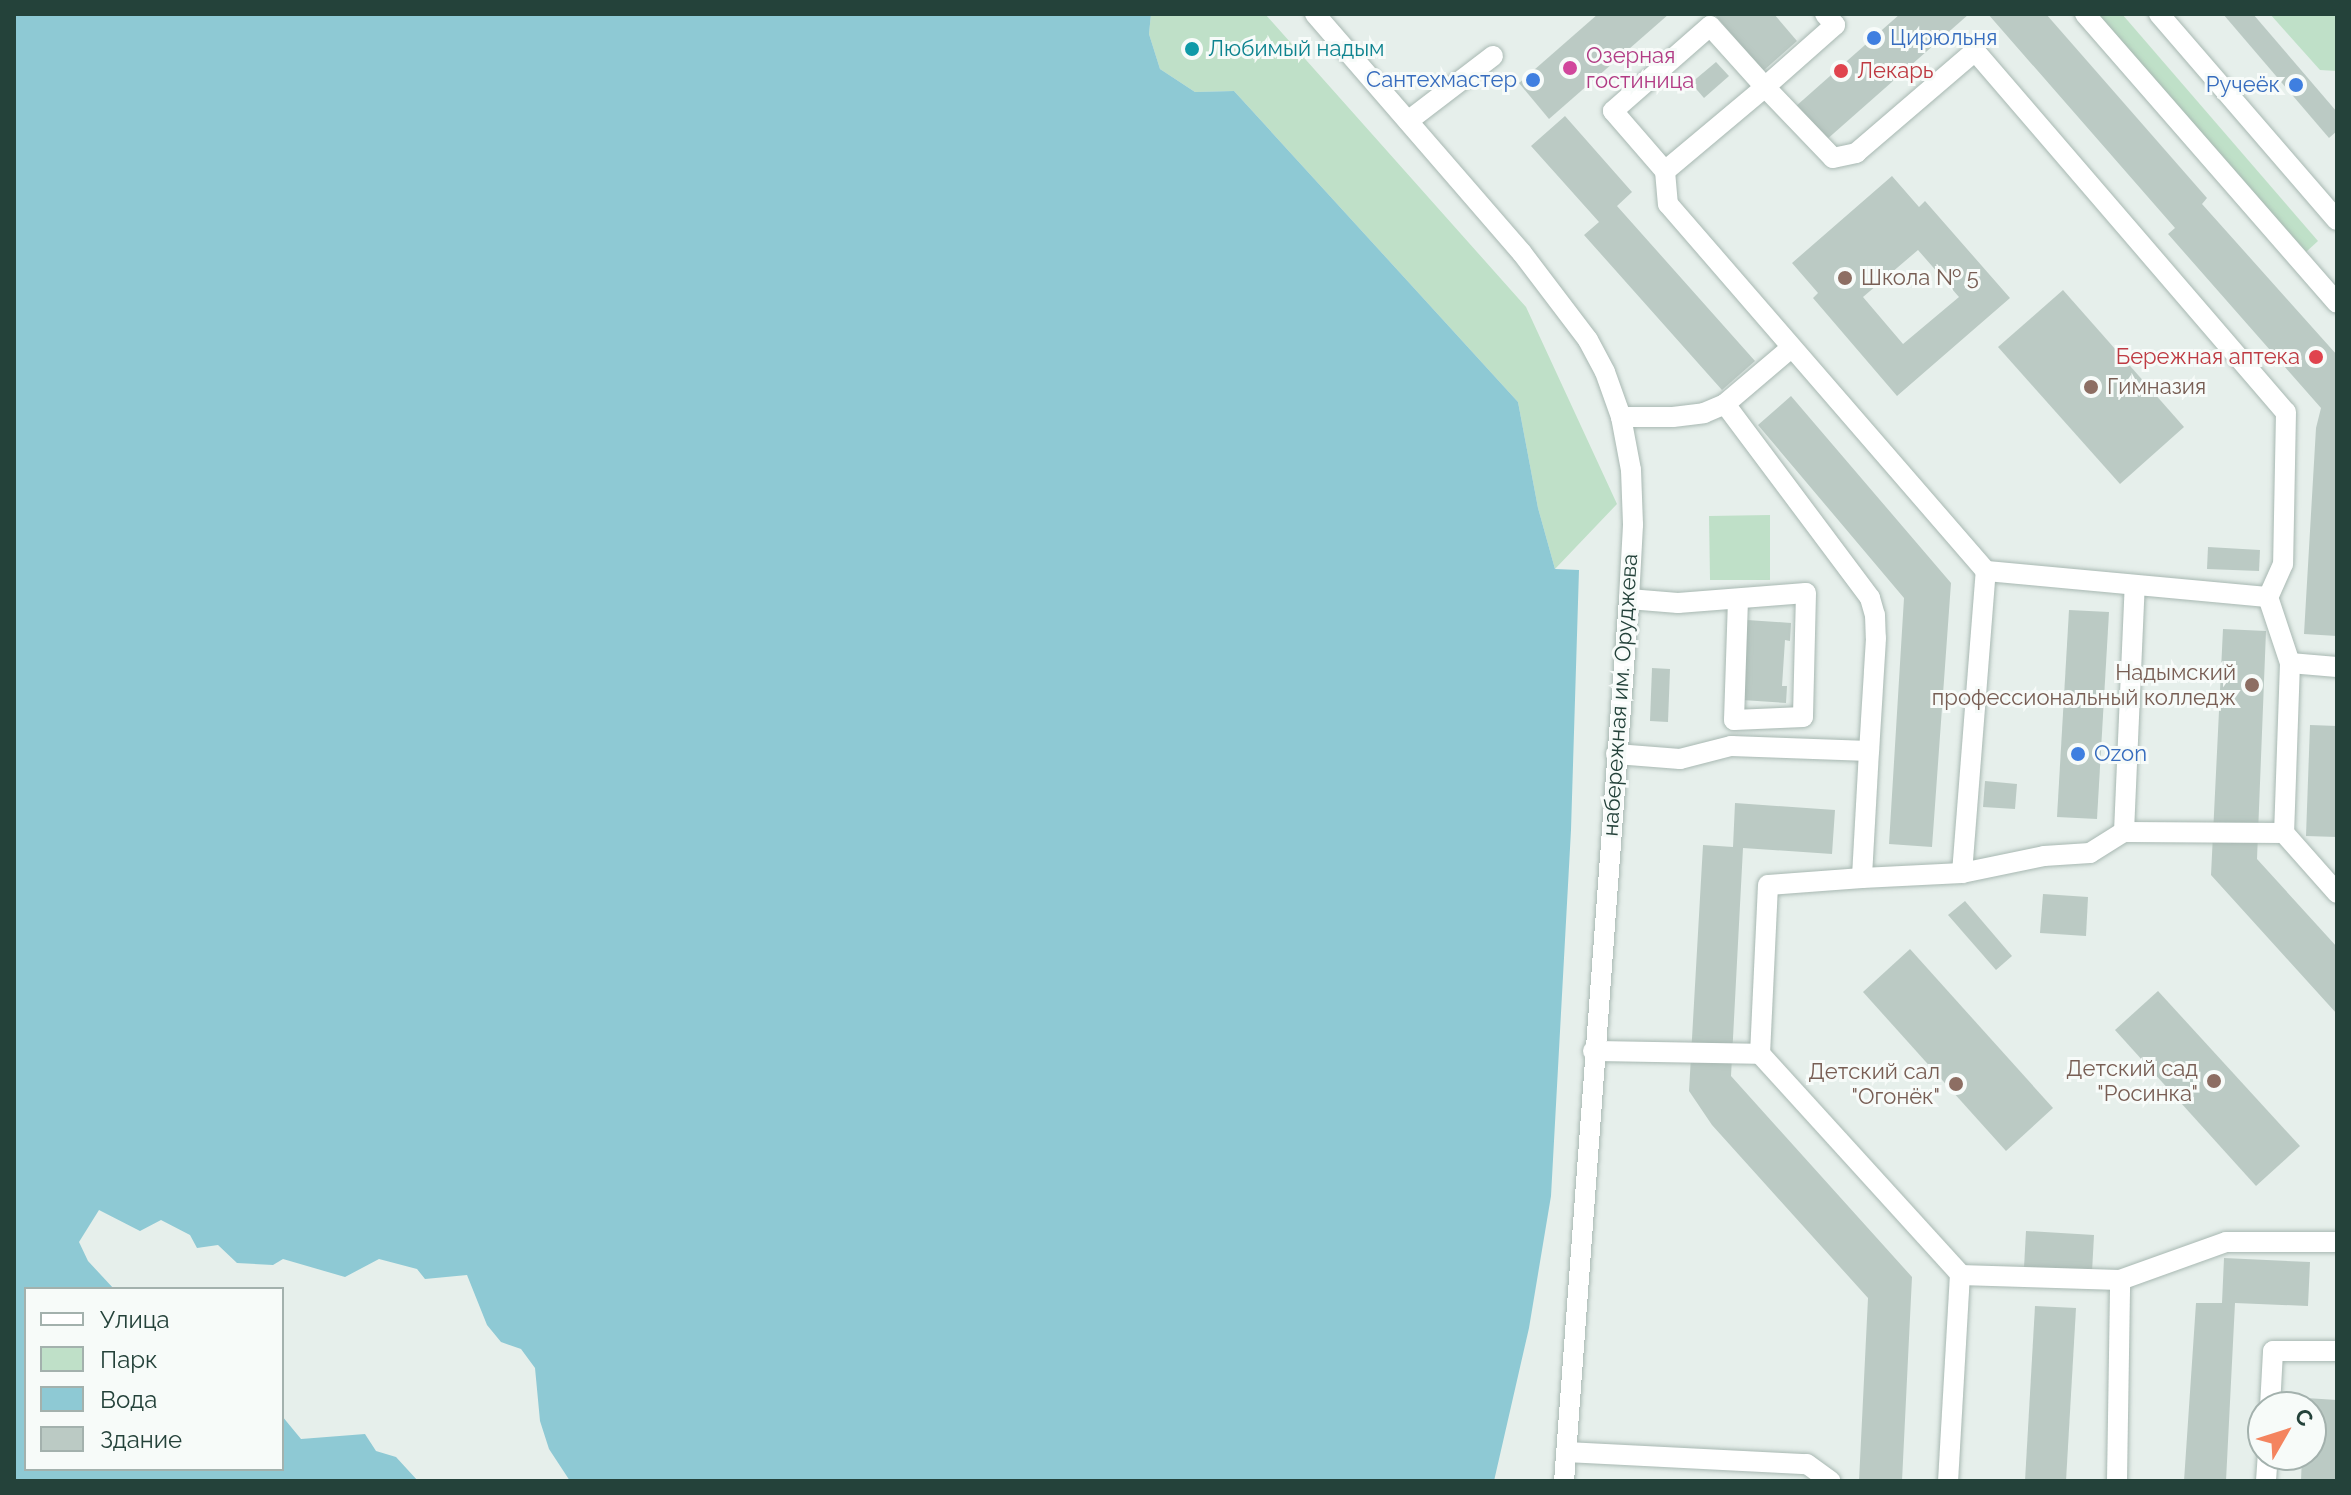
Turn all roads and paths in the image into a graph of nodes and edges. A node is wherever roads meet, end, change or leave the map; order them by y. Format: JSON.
{"nodes":[{"id":1,"x":1315,"y":14,"type":"edge"},
{"id":2,"x":2085,"y":14,"type":"edge"},
{"id":3,"x":2159,"y":14,"type":"edge"},
{"id":4,"x":1836,"y":18,"type":"edge"},
{"id":5,"x":1493,"y":56,"type":"dead end"},
{"id":6,"x":1765,"y":87,"type":"junction"},
{"id":7,"x":1408,"y":121,"type":"junction"},
{"id":8,"x":1665,"y":171,"type":"junction"},
{"id":9,"x":2337,"y":220,"type":"edge"},
{"id":10,"x":2337,"y":303,"type":"edge"},
{"id":11,"x":1791,"y":348,"type":"junction"},
{"id":12,"x":1725,"y":404,"type":"junction"},
{"id":13,"x":1621,"y":417,"type":"junction"},
{"id":14,"x":1986,"y":571,"type":"junction"},
{"id":15,"x":2135,"y":585,"type":"junction"},
{"id":16,"x":2268,"y":597,"type":"junction"},
{"id":17,"x":1629,"y":599,"type":"junction"},
{"id":18,"x":1738,"y":601,"type":"junction"},
{"id":19,"x":2290,"y":663,"type":"junction"},
{"id":20,"x":2337,"y":667,"type":"edge"},
{"id":21,"x":1869,"y":751,"type":"junction"},
{"id":22,"x":1616,"y":754,"type":"junction"},
{"id":23,"x":2124,"y":832,"type":"junction"},
{"id":24,"x":2284,"y":833,"type":"junction"},
{"id":25,"x":1962,"y":873,"type":"junction"},
{"id":26,"x":1862,"y":878,"type":"junction"},
{"id":27,"x":2337,"y":893,"type":"edge"},
{"id":28,"x":1593,"y":1051,"type":"junction"},
{"id":29,"x":1760,"y":1054,"type":"junction"},
{"id":30,"x":2337,"y":1242,"type":"edge"},
{"id":31,"x":1960,"y":1275,"type":"junction"},
{"id":32,"x":2120,"y":1280,"type":"junction"},
{"id":33,"x":2337,"y":1351,"type":"edge"},
{"id":34,"x":2271,"y":1391,"type":"edge"},
{"id":35,"x":1566,"y":1452,"type":"junction"},
{"id":36,"x":1564,"y":1481,"type":"edge"},
{"id":37,"x":1830,"y":1481,"type":"edge"},
{"id":38,"x":1948,"y":1481,"type":"edge"},
{"id":39,"x":2117,"y":1481,"type":"edge"}],
"edges":[{"from":1,"to":7,"type":"street","name":"набережная им. Оруджева"},
{"from":2,"to":10,"type":"street"},
{"from":3,"to":9,"type":"street"},
{"from":4,"to":6,"type":"street"},
{"from":5,"to":7,"type":"street"},
{"from":6,"to":8,"type":"street"},
{"from":6,"to":8,"type":"street"},
{"from":6,"to":16,"type":"street"},
{"from":7,"to":13,"type":"street","name":"набережная им. Оруджева"},
{"from":8,"to":11,"type":"street"},
{"from":11,"to":12,"type":"street"},
{"from":11,"to":14,"type":"street"},
{"from":12,"to":13,"type":"street"},
{"from":12,"to":21,"type":"street"},
{"from":13,"to":17,"type":"street","name":"набережная им. Оруджева"},
{"from":14,"to":15,"type":"street"},
{"from":14,"to":25,"type":"street"},
{"from":15,"to":16,"type":"street"},
{"from":15,"to":23,"type":"street"},
{"from":16,"to":19,"type":"street"},
{"from":17,"to":18,"type":"street"},
{"from":17,"to":22,"type":"street","name":"набережная им. Оруджева"},
{"from":18,"to":18,"type":"street"},
{"from":19,"to":20,"type":"street"},
{"from":19,"to":24,"type":"street"},
{"from":21,"to":22,"type":"street"},
{"from":21,"to":26,"type":"street"},
{"from":22,"to":28,"type":"street","name":"набережная им. Оруджева"},
{"from":23,"to":24,"type":"street"},
{"from":23,"to":25,"type":"street"},
{"from":24,"to":27,"type":"street"},
{"from":25,"to":26,"type":"street"},
{"from":26,"to":29,"type":"street"},
{"from":28,"to":29,"type":"street"},
{"from":28,"to":35,"type":"street","name":"набережная им. Оруджева"},
{"from":29,"to":31,"type":"street"},
{"from":30,"to":32,"type":"street"},
{"from":31,"to":32,"type":"street"},
{"from":31,"to":38,"type":"street"},
{"from":32,"to":39,"type":"street"},
{"from":33,"to":34,"type":"street"},
{"from":35,"to":36,"type":"street","name":"набережная им. Оруджева"},
{"from":35,"to":37,"type":"street"}]}
